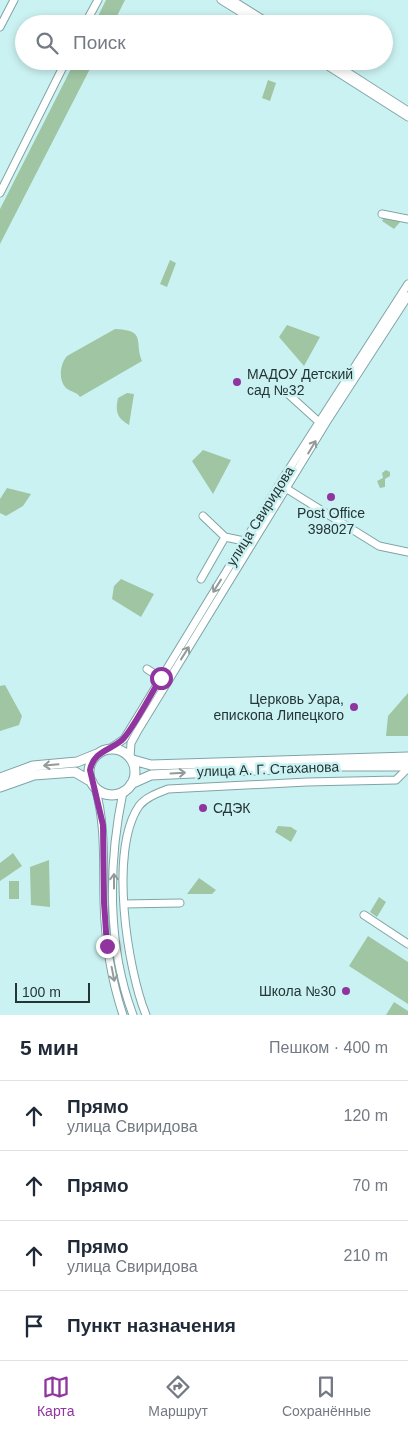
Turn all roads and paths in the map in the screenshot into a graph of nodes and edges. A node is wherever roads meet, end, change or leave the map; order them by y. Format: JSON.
{"nodes":[{"id":1,"x":14,"y":0,"type":"edge"},
{"id":2,"x":98,"y":0,"type":"edge"},
{"id":3,"x":222,"y":0,"type":"edge"},
{"id":4,"x":232,"y":0,"type":"edge"},
{"id":5,"x":90,"y":15,"type":"edge"},
{"id":6,"x":246,"y":15,"type":"edge"},
{"id":7,"x":256,"y":15,"type":"edge"},
{"id":8,"x":0,"y":27,"type":"edge"},
{"id":9,"x":62,"y":70,"type":"edge"},
{"id":10,"x":334,"y":70,"type":"edge"},
{"id":11,"x":344,"y":70,"type":"edge"},
{"id":12,"x":408,"y":111,"type":"edge"},
{"id":13,"x":408,"y":117,"type":"edge"},
{"id":14,"x":0,"y":193,"type":"edge"},
{"id":15,"x":382,"y":214,"type":"dead end"},
{"id":16,"x":408,"y":219,"type":"edge"},
{"id":17,"x":408,"y":284,"type":"edge"},
{"id":18,"x":408,"y":296,"type":"edge"},
{"id":19,"x":287,"y":393,"type":"dead end"},
{"id":20,"x":318,"y":422,"type":"junction"},
{"id":21,"x":287,"y":488,"type":"junction"},
{"id":22,"x":203,"y":516,"type":"dead end"},
{"id":23,"x":225,"y":537,"type":"junction"},
{"id":24,"x":244,"y":541,"type":"junction"},
{"id":25,"x":408,"y":552,"type":"edge"},
{"id":26,"x":201,"y":579,"type":"dead end"},
{"id":27,"x":147,"y":669,"type":"dead end"},
{"id":28,"x":161,"y":678,"type":"junction"},
{"id":29,"x":111,"y":748,"type":"junction"},
{"id":30,"x":98,"y":754,"type":"junction"},
{"id":31,"x":131,"y":758,"type":"junction"},
{"id":32,"x":408,"y":758,"type":"edge"},
{"id":33,"x":397,"y":766,"type":"junction"},
{"id":34,"x":408,"y":767,"type":"edge"},
{"id":35,"x":0,"y":778,"type":"edge"},
{"id":36,"x":396,"y":780,"type":"junction"},
{"id":37,"x":94,"y":784,"type":"junction"},
{"id":38,"x":131,"y":784,"type":"junction"},
{"id":39,"x":0,"y":787,"type":"edge"},
{"id":40,"x":123,"y":792,"type":"junction"},
{"id":41,"x":180,"y":903,"type":"dead end"},
{"id":42,"x":124,"y":904,"type":"junction"},
{"id":43,"x":364,"y":916,"type":"dead end"},
{"id":44,"x":408,"y":944,"type":"edge"},
{"id":45,"x":123,"y":1015,"type":"edge"},
{"id":46,"x":133,"y":1015,"type":"edge"},
{"id":47,"x":146,"y":1015,"type":"edge"}],
"edges":[{"from":1,"to":8,"type":"street"},
{"from":2,"to":5,"type":"street"},
{"from":3,"to":6,"type":"street"},
{"from":4,"to":7,"type":"street"},
{"from":9,"to":14,"type":"street"},
{"from":10,"to":13,"type":"street"},
{"from":11,"to":12,"type":"street"},
{"from":15,"to":16,"type":"street"},
{"from":17,"to":20,"type":"street","name":"улица Свиридова"},
{"from":21,"to":18,"type":"street","name":"улица Свиридова","one_way":true},
{"from":19,"to":20,"type":"street"},
{"from":20,"to":24,"type":"street","name":"улица Свиридова"},
{"from":21,"to":25,"type":"street"},
{"from":31,"to":21,"type":"street","name":"улица Свиридова","one_way":true},
{"from":22,"to":23,"type":"street"},
{"from":23,"to":24,"type":"street"},
{"from":23,"to":26,"type":"street"},
{"from":24,"to":28,"type":"street","name":"улица Свиридова","one_way":true},
{"from":27,"to":28,"type":"street"},
{"from":28,"to":29,"type":"street","name":"улица Свиридова"},
{"from":29,"to":30,"type":"main road"},
{"from":29,"to":31,"type":"main road"},
{"from":30,"to":35,"type":"main road","one_way":true},
{"from":30,"to":37,"type":"main road"},
{"from":31,"to":32,"type":"main road","name":"улица А. Г. Стаханова"},
{"from":31,"to":38,"type":"main road"},
{"from":33,"to":34,"type":"main road","name":"улица А. Г. Стаханова"},
{"from":33,"to":36,"type":"street"},
{"from":38,"to":33,"type":"main road","name":"улица А. Г. Стаханова","one_way":true},
{"from":34,"to":36,"type":"street"},
{"from":36,"to":42,"type":"street"},
{"from":37,"to":39,"type":"main road"},
{"from":37,"to":40,"type":"main road"},
{"from":37,"to":45,"type":"street","one_way":true},
{"from":38,"to":40,"type":"main road"},
{"from":46,"to":40,"type":"street","one_way":true},
{"from":41,"to":42,"type":"street"},
{"from":42,"to":47,"type":"street"},
{"from":43,"to":44,"type":"street"}]}
